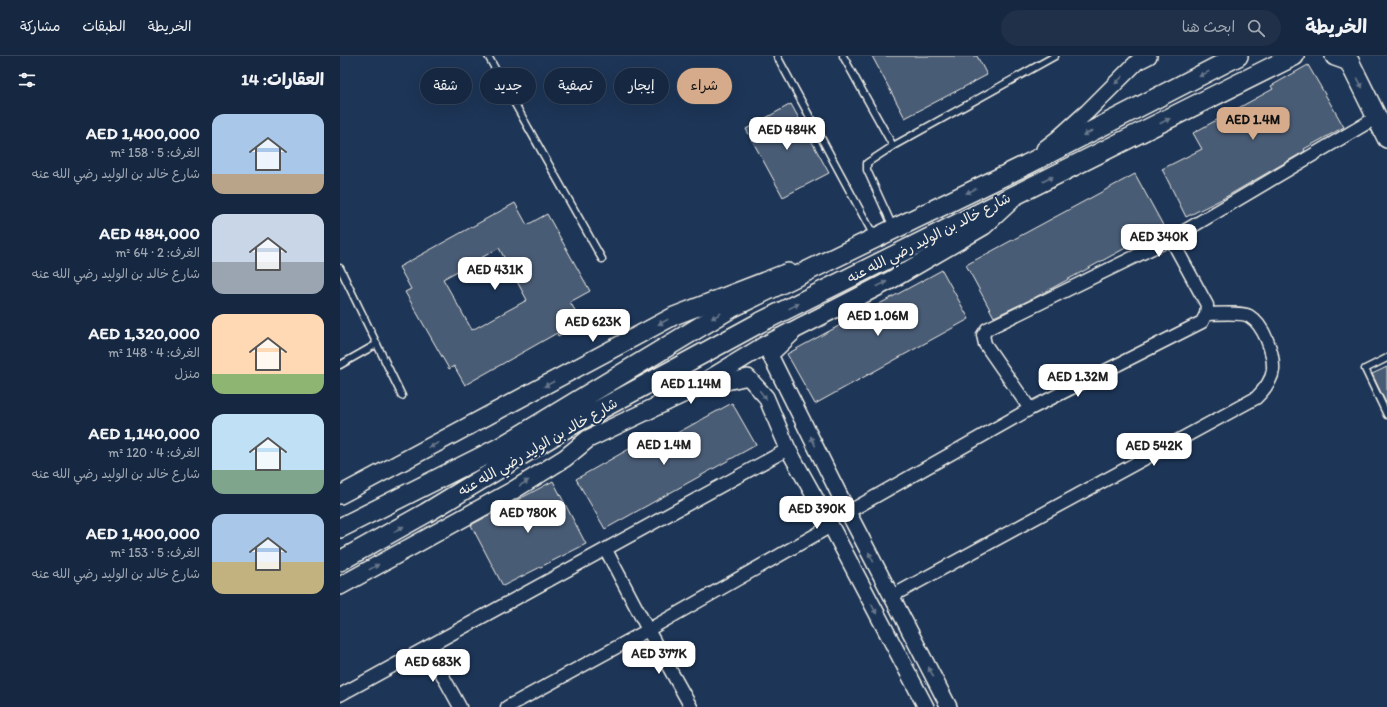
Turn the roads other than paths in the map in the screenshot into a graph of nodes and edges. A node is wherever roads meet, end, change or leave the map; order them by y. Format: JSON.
{"nodes":[{"id":1,"x":488,"y":56,"type":"edge"},
{"id":2,"x":777,"y":56,"type":"edge"},
{"id":3,"x":843,"y":56,"type":"edge"},
{"id":4,"x":1055,"y":56,"type":"edge"},
{"id":5,"x":1149,"y":56,"type":"edge"},
{"id":6,"x":1238,"y":56,"type":"edge"},
{"id":7,"x":1294,"y":56,"type":"edge"},
{"id":8,"x":1335,"y":56,"type":"edge"},
{"id":9,"x":1377,"y":117,"type":"junction"},
{"id":10,"x":1387,"y":138,"type":"edge"},
{"id":11,"x":893,"y":146,"type":"junction"},
{"id":12,"x":1026,"y":165,"type":"junction"},
{"id":13,"x":1020,"y":193,"type":"junction"},
{"id":14,"x":893,"y":229,"type":"junction"},
{"id":15,"x":872,"y":239,"type":"junction"},
{"id":16,"x":1171,"y":239,"type":"junction"},
{"id":17,"x":602,"y":259,"type":"dead end"},
{"id":18,"x":340,"y":268,"type":"edge"},
{"id":19,"x":342,"y":277,"type":"edge"},
{"id":20,"x":1206,"y":314,"type":"junction"},
{"id":21,"x":800,"y":328,"type":"junction"},
{"id":22,"x":377,"y":344,"type":"junction"},
{"id":23,"x":1387,"y":358,"type":"edge"},
{"id":24,"x":340,"y":365,"type":"edge"},
{"id":25,"x":691,"y":390,"type":"junction"},
{"id":26,"x":402,"y":396,"type":"dead end"},
{"id":27,"x":1030,"y":410,"type":"junction"},
{"id":28,"x":1387,"y":415,"type":"edge"},
{"id":29,"x":788,"y":449,"type":"junction"},
{"id":30,"x":340,"y":495,"type":"edge"},
{"id":31,"x":848,"y":512,"type":"junction"},
{"id":32,"x":831,"y":526,"type":"junction"},
{"id":33,"x":340,"y":528,"type":"edge"},
{"id":34,"x":606,"y":550,"type":"junction"},
{"id":35,"x":340,"y":561,"type":"edge"},
{"id":36,"x":340,"y":586,"type":"edge"},
{"id":37,"x":892,"y":596,"type":"junction"},
{"id":38,"x":648,"y":630,"type":"junction"},
{"id":39,"x":427,"y":647,"type":"junction"},
{"id":40,"x":340,"y":695,"type":"edge"},
{"id":41,"x":460,"y":707,"type":"edge"},
{"id":42,"x":507,"y":707,"type":"edge"},
{"id":43,"x":691,"y":707,"type":"edge"},
{"id":44,"x":926,"y":707,"type":"edge"},
{"id":45,"x":949,"y":707,"type":"edge"}],
"edges":[{"from":1,"to":17,"type":"lane"},
{"from":2,"to":15,"type":"lane"},
{"from":3,"to":11,"type":"lane"},
{"from":4,"to":11,"type":"lane"},
{"from":5,"to":12,"type":"street","one_way":true},
{"from":6,"to":12,"type":"main road","name":"شارع خالد بن الوليد رضي الله عنه","one_way":true},
{"from":13,"to":7,"type":"main road","name":"شارع خالد بن الوليد رضي الله عنه","one_way":true},
{"from":8,"to":9,"type":"main road","one_way":true},
{"from":9,"to":10,"type":"main road"},
{"from":9,"to":16,"type":"street"},
{"from":11,"to":14,"type":"lane"},
{"from":12,"to":14,"type":"main road","name":"شارع خالد بن الوليد رضي الله عنه","one_way":true},
{"from":21,"to":13,"type":"main road","one_way":true},
{"from":35,"to":13,"type":"main road","name":"شارع خالد بن الوليد رضي الله عنه","one_way":true},
{"from":14,"to":15,"type":"main road","name":"شارع خالد بن الوليد رضي الله عنه"},
{"from":15,"to":30,"type":"main road","one_way":true},
{"from":15,"to":33,"type":"main road","name":"شارع خالد بن الوليد رضي الله عنه","one_way":true},
{"from":16,"to":20,"type":"street"},
{"from":16,"to":27,"type":"street"},
{"from":18,"to":19,"type":"lane"},
{"from":19,"to":22,"type":"lane"},
{"from":20,"to":27,"type":"street"},
{"from":20,"to":37,"type":"street"},
{"from":21,"to":25,"type":"main road"},
{"from":31,"to":21,"type":"street","one_way":true},
{"from":22,"to":24,"type":"lane"},
{"from":22,"to":26,"type":"lane"},
{"from":23,"to":28,"type":"lane"},
{"from":25,"to":29,"type":"street","one_way":true},
{"from":36,"to":25,"type":"main road","one_way":true},
{"from":27,"to":31,"type":"street"},
{"from":29,"to":32,"type":"street"},
{"from":29,"to":34,"type":"street"},
{"from":37,"to":31,"type":"street","one_way":true},
{"from":32,"to":38,"type":"street"},
{"from":32,"to":44,"type":"street","one_way":true},
{"from":34,"to":38,"type":"street"},
{"from":34,"to":39,"type":"street"},
{"from":45,"to":37,"type":"street","one_way":true},
{"from":38,"to":42,"type":"street"},
{"from":38,"to":43,"type":"street"},
{"from":39,"to":40,"type":"street"},
{"from":39,"to":41,"type":"street"}]}
